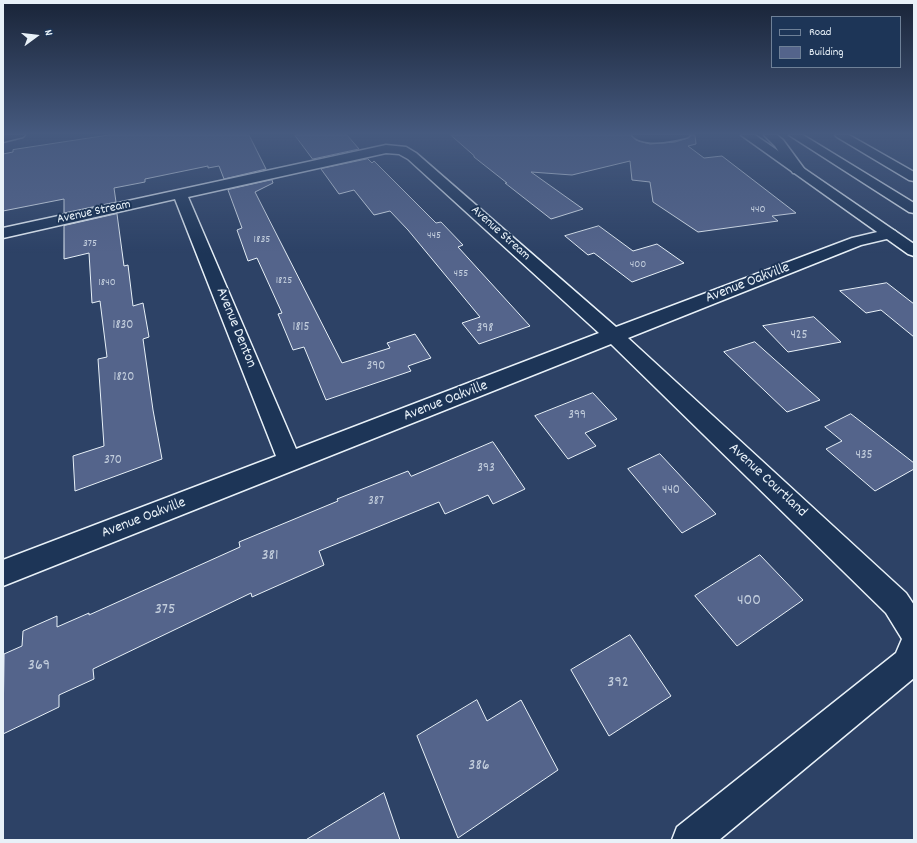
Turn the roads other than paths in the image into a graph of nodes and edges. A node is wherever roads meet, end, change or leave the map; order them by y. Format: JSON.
{"nodes":[{"id":1,"x":270,"y":174,"type":"edge"},
{"id":2,"x":433,"y":174,"type":"edge"},
{"id":3,"x":804,"y":174,"type":"edge"},
{"id":4,"x":858,"y":174,"type":"edge"},
{"id":5,"x":180,"y":194,"type":"junction"},
{"id":6,"x":914,"y":209,"type":"edge"},
{"id":7,"x":3,"y":233,"type":"edge"},
{"id":8,"x":890,"y":234,"type":"junction"},
{"id":9,"x":914,"y":251,"type":"edge"},
{"id":10,"x":614,"y":336,"type":"junction"},
{"id":11,"x":290,"y":462,"type":"junction"},
{"id":12,"x":3,"y":574,"type":"edge"},
{"id":13,"x":914,"y":632,"type":"edge"},
{"id":14,"x":914,"y":646,"type":"edge"},
{"id":15,"x":690,"y":840,"type":"edge"}],
"edges":[{"from":1,"to":5,"type":"main road","name":"Avenue Stream"},
{"from":2,"to":10,"type":"main road","name":"Avenue Stream"},
{"from":3,"to":8,"type":"main road"},
{"from":4,"to":6,"type":"main road"},
{"from":5,"to":7,"type":"main road","name":"Avenue Stream"},
{"from":5,"to":11,"type":"main road","name":"Avenue Denton"},
{"from":8,"to":9,"type":"main road"},
{"from":8,"to":10,"type":"main road","name":"Avenue Oakville"},
{"from":10,"to":11,"type":"main road","name":"Avenue Oakville"},
{"from":10,"to":13,"type":"main road","name":"Avenue Courtland"},
{"from":11,"to":12,"type":"main road","name":"Avenue Oakville"},
{"from":14,"to":15,"type":"main road"}]}
